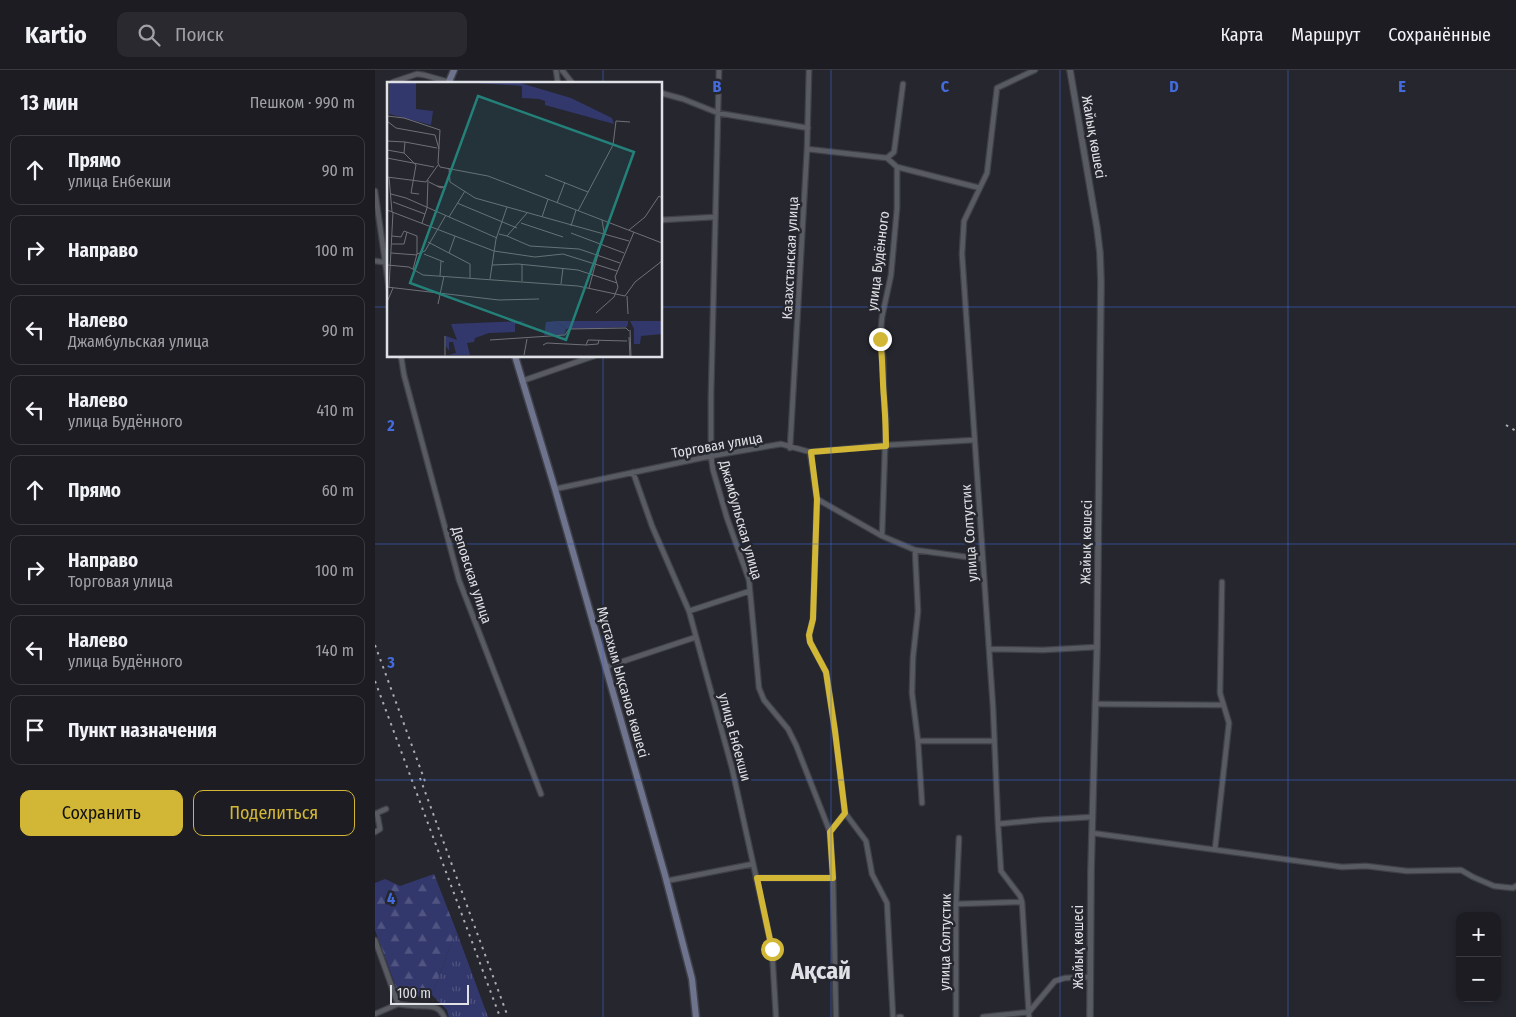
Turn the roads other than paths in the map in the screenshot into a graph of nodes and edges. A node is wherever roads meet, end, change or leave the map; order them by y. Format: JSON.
{"nodes":[{"id":1,"x":453,"y":70,"type":"edge"},
{"id":2,"x":561,"y":70,"type":"edge"},
{"id":3,"x":570,"y":70,"type":"edge"},
{"id":4,"x":719,"y":70,"type":"edge"},
{"id":5,"x":809,"y":70,"type":"edge"},
{"id":6,"x":1035,"y":70,"type":"edge"},
{"id":7,"x":1070,"y":70,"type":"edge"},
{"id":8,"x":567,"y":76,"type":"junction"},
{"id":9,"x":393,"y":82,"type":"dead end"},
{"id":10,"x":445,"y":82,"type":"edge"},
{"id":11,"x":448,"y":82,"type":"edge"},
{"id":12,"x":572,"y":82,"type":"edge"},
{"id":13,"x":903,"y":84,"type":"dead end"},
{"id":14,"x":663,"y":94,"type":"edge"},
{"id":15,"x":718,"y":113,"type":"junction"},
{"id":16,"x":808,"y":128,"type":"junction"},
{"id":17,"x":807,"y":149,"type":"junction"},
{"id":18,"x":887,"y":158,"type":"junction"},
{"id":19,"x":897,"y":167,"type":"junction"},
{"id":20,"x":980,"y":188,"type":"junction"},
{"id":21,"x":375,"y":191,"type":"edge"},
{"id":22,"x":715,"y":217,"type":"junction"},
{"id":23,"x":663,"y":220,"type":"edge"},
{"id":24,"x":375,"y":261,"type":"edge"},
{"id":25,"x":386,"y":263,"type":"edge"},
{"id":26,"x":401,"y":358,"type":"edge"},
{"id":27,"x":516,"y":358,"type":"edge"},
{"id":28,"x":588,"y":358,"type":"edge"},
{"id":29,"x":522,"y":381,"type":"junction"},
{"id":30,"x":974,"y":440,"type":"junction"},
{"id":31,"x":886,"y":446,"type":"junction"},
{"id":32,"x":790,"y":448,"type":"junction"},
{"id":33,"x":811,"y":452,"type":"junction"},
{"id":34,"x":711,"y":456,"type":"junction"},
{"id":35,"x":633,"y":472,"type":"junction"},
{"id":36,"x":555,"y":489,"type":"junction"},
{"id":37,"x":817,"y":499,"type":"junction"},
{"id":38,"x":882,"y":536,"type":"junction"},
{"id":39,"x":915,"y":550,"type":"junction"},
{"id":40,"x":982,"y":559,"type":"junction"},
{"id":41,"x":1222,"y":582,"type":"dead end"},
{"id":42,"x":749,"y":591,"type":"junction"},
{"id":43,"x":689,"y":611,"type":"junction"},
{"id":44,"x":696,"y":637,"type":"junction"},
{"id":45,"x":1097,"y":648,"type":"junction"},
{"id":46,"x":989,"y":649,"type":"junction"},
{"id":47,"x":605,"y":668,"type":"junction"},
{"id":48,"x":1095,"y":704,"type":"junction"},
{"id":49,"x":1223,"y":705,"type":"junction"},
{"id":50,"x":918,"y":741,"type":"junction"},
{"id":51,"x":994,"y":741,"type":"junction"},
{"id":52,"x":541,"y":794,"type":"dead end"},
{"id":53,"x":922,"y":803,"type":"dead end"},
{"id":54,"x":386,"y":809,"type":"dead end"},
{"id":55,"x":845,"y":813,"type":"junction"},
{"id":56,"x":1092,"y":817,"type":"junction"},
{"id":57,"x":998,"y":824,"type":"junction"},
{"id":58,"x":375,"y":832,"type":"edge"},
{"id":59,"x":830,"y":832,"type":"junction"},
{"id":60,"x":1092,"y":833,"type":"junction"},
{"id":61,"x":959,"y":838,"type":"dead end"},
{"id":62,"x":1215,"y":849,"type":"junction"},
{"id":63,"x":753,"y":864,"type":"junction"},
{"id":64,"x":757,"y":878,"type":"junction"},
{"id":65,"x":833,"y":878,"type":"junction"},
{"id":66,"x":666,"y":881,"type":"junction"},
{"id":67,"x":1516,"y":886,"type":"edge"},
{"id":68,"x":1022,"y":902,"type":"junction"},
{"id":69,"x":956,"y":904,"type":"junction"},
{"id":70,"x":375,"y":940,"type":"edge"},
{"id":71,"x":1090,"y":977,"type":"junction"},
{"id":72,"x":398,"y":1004,"type":"junction"},
{"id":73,"x":375,"y":1014,"type":"edge"},
{"id":74,"x":1029,"y":1014,"type":"edge"},
{"id":75,"x":444,"y":1017,"type":"edge"},
{"id":76,"x":696,"y":1017,"type":"edge"},
{"id":77,"x":776,"y":1017,"type":"edge"},
{"id":78,"x":836,"y":1017,"type":"edge"},
{"id":79,"x":893,"y":1017,"type":"edge"},
{"id":80,"x":956,"y":1017,"type":"edge"},
{"id":81,"x":983,"y":1017,"type":"edge"},
{"id":82,"x":1090,"y":1017,"type":"edge"}],
"edges":[{"from":1,"to":11,"type":"main road"},
{"from":2,"to":8,"type":"street"},
{"from":3,"to":8,"type":"street"},
{"from":4,"to":15,"type":"street","name":"Джамбульская улица"},
{"from":5,"to":16,"type":"street","name":"Казахстанская улица"},
{"from":6,"to":20,"type":"street","name":"улица Солтустик"},
{"from":7,"to":45,"type":"street","name":"Жайық көшесі"},
{"from":8,"to":12,"type":"street"},
{"from":9,"to":10,"type":"street"},
{"from":13,"to":18,"type":"street"},
{"from":14,"to":15,"type":"street"},
{"from":15,"to":16,"type":"street"},
{"from":15,"to":22,"type":"street","name":"Джамбульская улица"},
{"from":16,"to":17,"type":"street","name":"Казахстанская улица"},
{"from":17,"to":18,"type":"street"},
{"from":17,"to":32,"type":"street","name":"Казахстанская улица"},
{"from":18,"to":19,"type":"street"},
{"from":19,"to":20,"type":"street"},
{"from":19,"to":31,"type":"street","name":"улица Будённого"},
{"from":20,"to":30,"type":"street","name":"улица Солтустик"},
{"from":21,"to":25,"type":"street"},
{"from":22,"to":23,"type":"street"},
{"from":22,"to":34,"type":"street","name":"Джамбульская улица"},
{"from":24,"to":25,"type":"street"},
{"from":26,"to":52,"type":"street","name":"Деповская улица"},
{"from":27,"to":29,"type":"main road","name":"Мұстахым Ықсанов көшесі"},
{"from":28,"to":29,"type":"street"},
{"from":29,"to":36,"type":"main road","name":"Мұстахым Ықсанов көшесі"},
{"from":30,"to":31,"type":"street","name":"Торговая улица"},
{"from":30,"to":40,"type":"street","name":"улица Солтустик"},
{"from":31,"to":33,"type":"street","name":"Торговая улица"},
{"from":31,"to":38,"type":"street","name":"улица Будённого"},
{"from":32,"to":33,"type":"street","name":"Торговая улица"},
{"from":32,"to":34,"type":"street","name":"Торговая улица"},
{"from":33,"to":37,"type":"street"},
{"from":34,"to":35,"type":"street","name":"Торговая улица"},
{"from":34,"to":42,"type":"street","name":"Джамбульская улица"},
{"from":35,"to":36,"type":"street","name":"Торговая улица"},
{"from":35,"to":43,"type":"street","name":"улица Енбекши"},
{"from":36,"to":47,"type":"main road","name":"Мұстахым Ықсанов көшесі"},
{"from":37,"to":38,"type":"street"},
{"from":37,"to":55,"type":"street"},
{"from":38,"to":39,"type":"street"},
{"from":39,"to":40,"type":"street"},
{"from":39,"to":50,"type":"street"},
{"from":40,"to":46,"type":"street","name":"улица Солтустик"},
{"from":41,"to":49,"type":"street"},
{"from":42,"to":43,"type":"street"},
{"from":42,"to":59,"type":"street","name":"Джамбульская улица"},
{"from":43,"to":44,"type":"street","name":"улица Енбекши"},
{"from":44,"to":47,"type":"street"},
{"from":44,"to":63,"type":"street","name":"улица Енбекши"},
{"from":45,"to":46,"type":"street"},
{"from":45,"to":48,"type":"street","name":"Жайық көшесі"},
{"from":46,"to":51,"type":"street","name":"улица Солтустик"},
{"from":47,"to":66,"type":"main road","name":"Мұстахым Ықсанов көшесі"},
{"from":48,"to":49,"type":"street"},
{"from":48,"to":56,"type":"street","name":"Жайық көшесі"},
{"from":49,"to":62,"type":"street"},
{"from":50,"to":51,"type":"street"},
{"from":50,"to":53,"type":"street"},
{"from":51,"to":57,"type":"street","name":"улица Солтустик"},
{"from":54,"to":58,"type":"street"},
{"from":55,"to":59,"type":"street"},
{"from":55,"to":79,"type":"street"},
{"from":56,"to":57,"type":"street"},
{"from":56,"to":60,"type":"street","name":"Жайық көшесі"},
{"from":57,"to":68,"type":"street","name":"улица Солтустик"},
{"from":59,"to":65,"type":"street","name":"Джамбульская улица"},
{"from":60,"to":62,"type":"street"},
{"from":60,"to":71,"type":"street","name":"Жайық көшесі"},
{"from":61,"to":69,"type":"street","name":"улица Солтустик"},
{"from":62,"to":67,"type":"street"},
{"from":63,"to":64,"type":"street","name":"улица Енбекши"},
{"from":63,"to":66,"type":"street"},
{"from":64,"to":65,"type":"street"},
{"from":64,"to":77,"type":"street","name":"улица Енбекши"},
{"from":65,"to":78,"type":"street","name":"Джамбульская улица"},
{"from":66,"to":76,"type":"main road","name":"Мұстахым Ықсанов көшесі"},
{"from":68,"to":69,"type":"street"},
{"from":68,"to":74,"type":"street","name":"улица Солтустик"},
{"from":69,"to":80,"type":"street","name":"улица Солтустик"},
{"from":70,"to":72,"type":"street"},
{"from":71,"to":74,"type":"street"},
{"from":71,"to":82,"type":"street","name":"Жайық көшесі"},
{"from":72,"to":73,"type":"street"},
{"from":72,"to":75,"type":"street"},
{"from":74,"to":81,"type":"street"}]}
